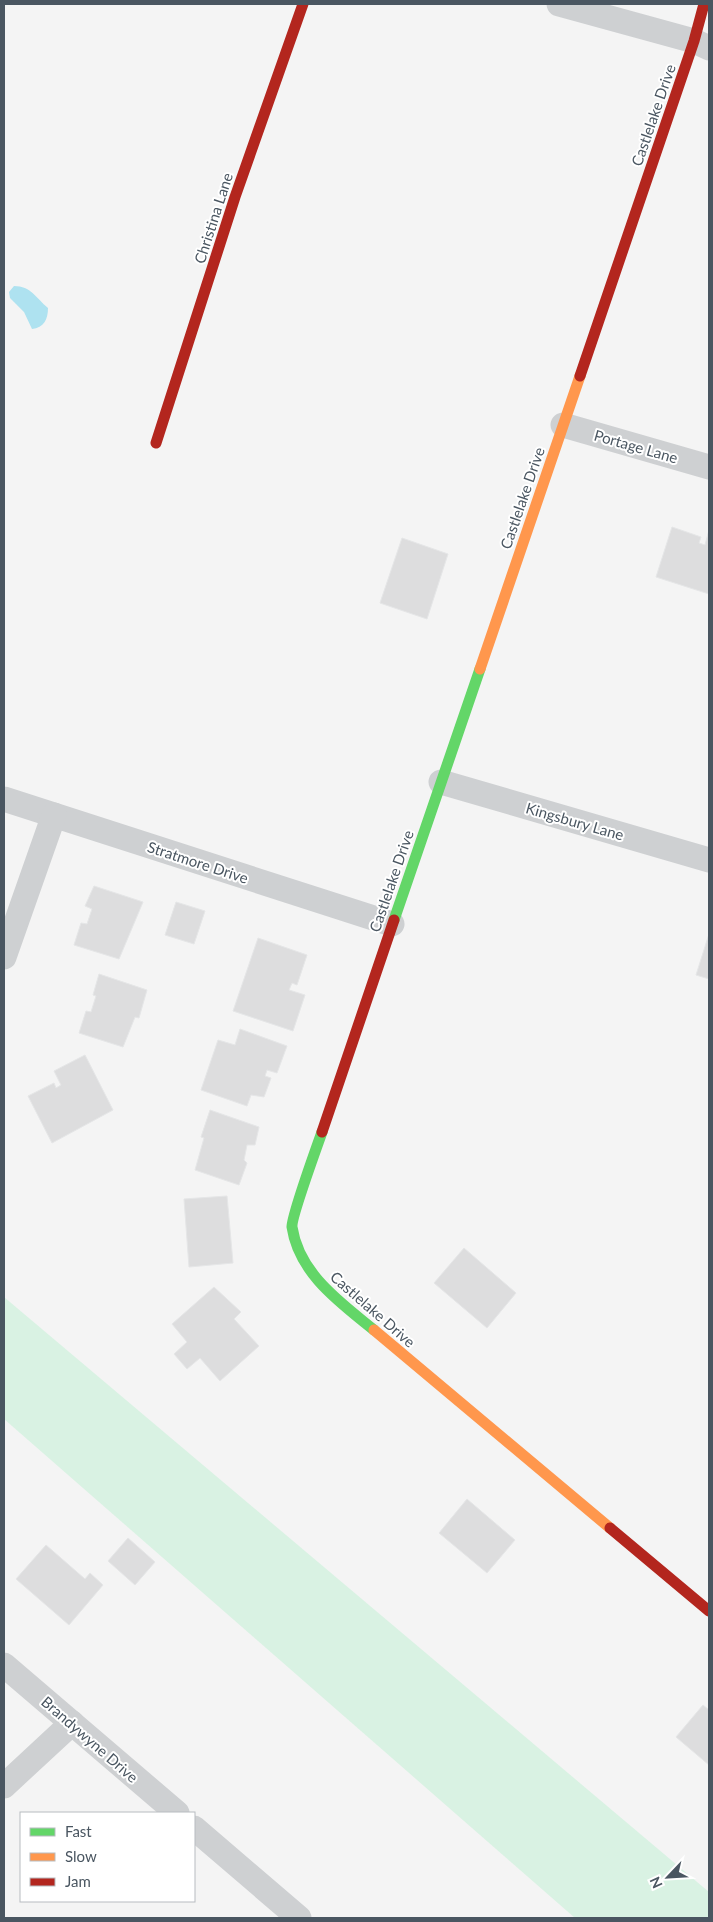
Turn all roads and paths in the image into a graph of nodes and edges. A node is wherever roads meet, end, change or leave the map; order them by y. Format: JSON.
{"nodes":[{"id":1,"x":303,"y":4,"type":"edge"},
{"id":2,"x":559,"y":4,"type":"edge"},
{"id":3,"x":704,"y":4,"type":"edge"},
{"id":4,"x":702,"y":44,"type":"edge"},
{"id":5,"x":563,"y":425,"type":"junction"},
{"id":6,"x":156,"y":443,"type":"dead end"},
{"id":7,"x":709,"y":468,"type":"edge"},
{"id":8,"x":441,"y":782,"type":"junction"},
{"id":9,"x":4,"y":799,"type":"edge"},
{"id":10,"x":54,"y":815,"type":"junction"},
{"id":11,"x":709,"y":860,"type":"edge"},
{"id":12,"x":392,"y":924,"type":"junction"},
{"id":13,"x":4,"y":957,"type":"edge"},
{"id":14,"x":709,"y":1611,"type":"edge"},
{"id":15,"x":4,"y":1665,"type":"edge"},
{"id":16,"x":72,"y":1723,"type":"junction"},
{"id":17,"x":4,"y":1786,"type":"edge"},
{"id":18,"x":176,"y":1812,"type":"edge"},
{"id":19,"x":195,"y":1829,"type":"edge"},
{"id":20,"x":299,"y":1918,"type":"edge"}],
"edges":[{"from":1,"to":6,"type":"street","name":"Christina Lane"},
{"from":2,"to":4,"type":"street"},
{"from":3,"to":4,"type":"street","name":"Castlelake Drive"},
{"from":4,"to":5,"type":"street","name":"Castlelake Drive"},
{"from":5,"to":7,"type":"street","name":"Portage Lane"},
{"from":5,"to":8,"type":"street","name":"Castlelake Drive"},
{"from":8,"to":11,"type":"street","name":"Kingsbury Lane"},
{"from":8,"to":12,"type":"street","name":"Castlelake Drive"},
{"from":9,"to":10,"type":"street","name":"Stratmore Drive"},
{"from":10,"to":12,"type":"street","name":"Stratmore Drive"},
{"from":10,"to":13,"type":"street"},
{"from":12,"to":14,"type":"street","name":"Castlelake Drive"},
{"from":15,"to":16,"type":"street","name":"Brandywyne Drive"},
{"from":16,"to":17,"type":"street"},
{"from":16,"to":18,"type":"street","name":"Brandywyne Drive"},
{"from":19,"to":20,"type":"street"}]}
